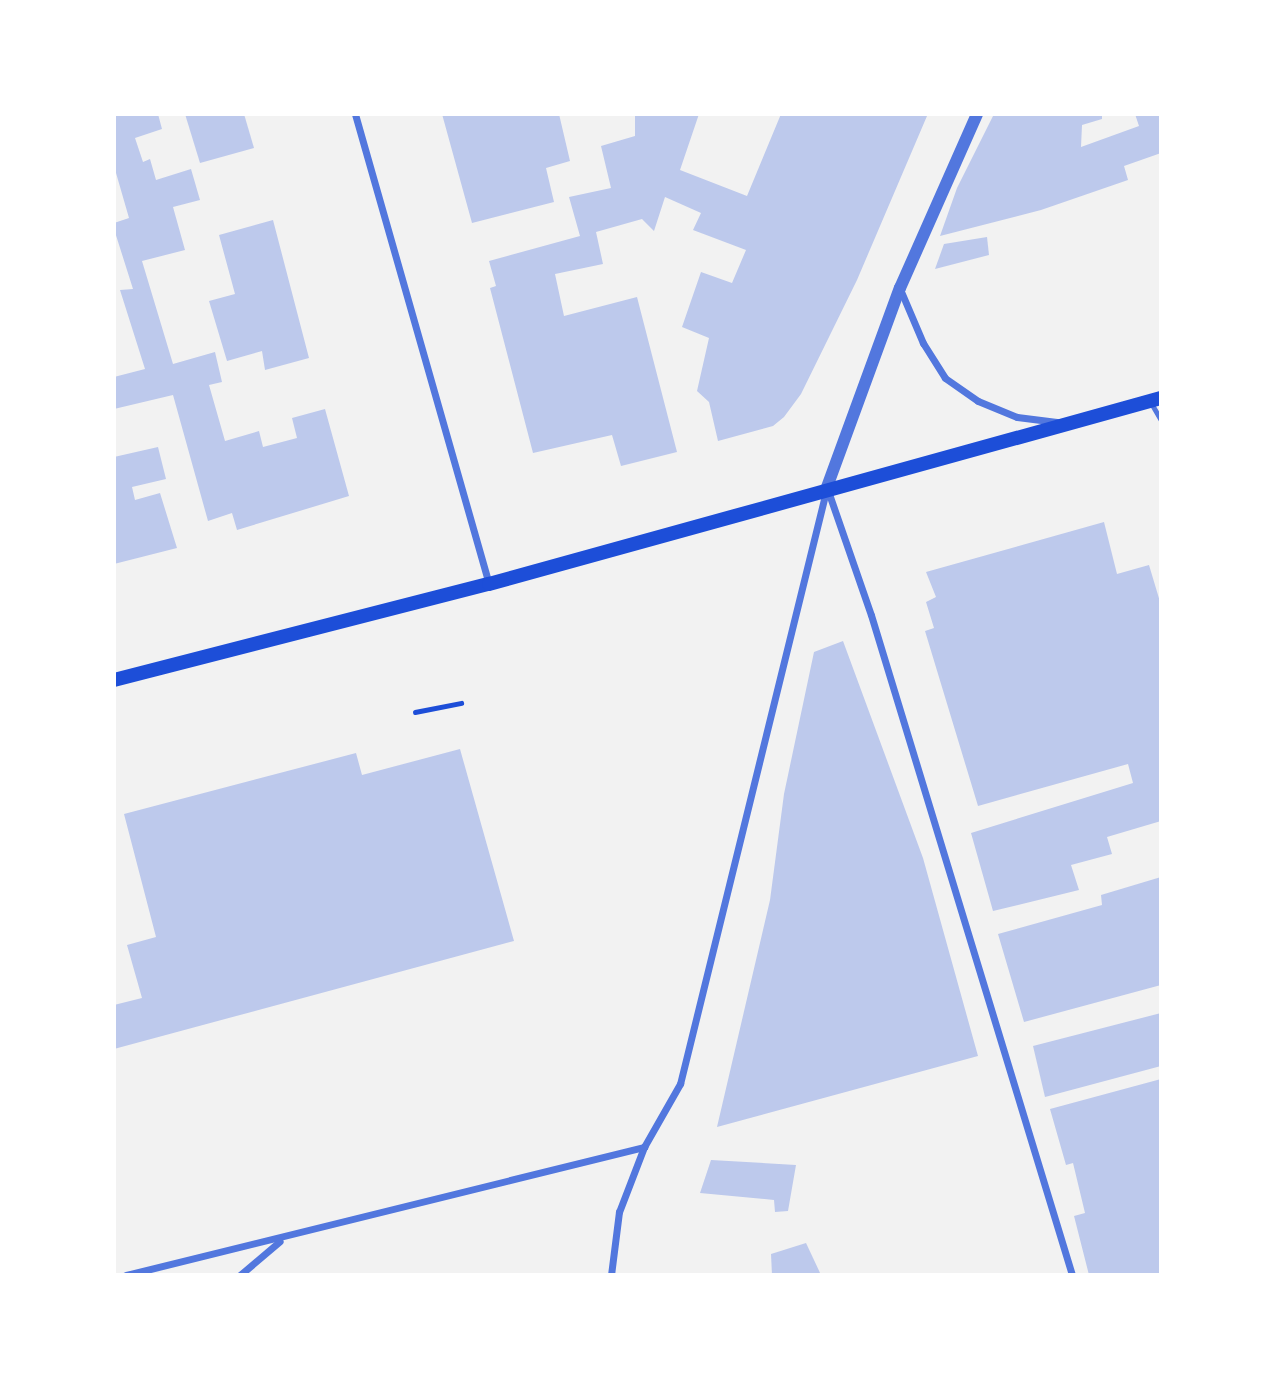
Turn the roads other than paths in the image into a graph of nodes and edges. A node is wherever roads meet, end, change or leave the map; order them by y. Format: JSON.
{"nodes":[{"id":1,"x":355,"y":114,"type":"edge"},
{"id":2,"x":977,"y":114,"type":"edge"},
{"id":3,"x":900,"y":288,"type":"junction"},
{"id":4,"x":1155,"y":399,"type":"edge"},
{"id":5,"x":1161,"y":420,"type":"edge"},
{"id":6,"x":1073,"y":421,"type":"junction"},
{"id":7,"x":827,"y":487,"type":"junction"},
{"id":8,"x":489,"y":584,"type":"junction"},
{"id":9,"x":114,"y":680,"type":"edge"},
{"id":10,"x":644,"y":1147,"type":"junction"},
{"id":11,"x":283,"y":1238,"type":"junction"},
{"id":12,"x":126,"y":1275,"type":"edge"},
{"id":13,"x":240,"y":1275,"type":"edge"},
{"id":14,"x":611,"y":1275,"type":"edge"},
{"id":15,"x":1072,"y":1275,"type":"edge"}],
"edges":[{"from":1,"to":8,"type":"street"},
{"from":2,"to":3,"type":"street"},
{"from":3,"to":6,"type":"street"},
{"from":3,"to":7,"type":"street"},
{"from":4,"to":5,"type":"lane"},
{"from":4,"to":6,"type":"main road"},
{"from":6,"to":7,"type":"main road"},
{"from":7,"to":8,"type":"main road"},
{"from":7,"to":10,"type":"street"},
{"from":7,"to":15,"type":"street"},
{"from":8,"to":9,"type":"main road"},
{"from":10,"to":11,"type":"street"},
{"from":10,"to":14,"type":"street"},
{"from":11,"to":12,"type":"street"},
{"from":11,"to":13,"type":"street"}]}
